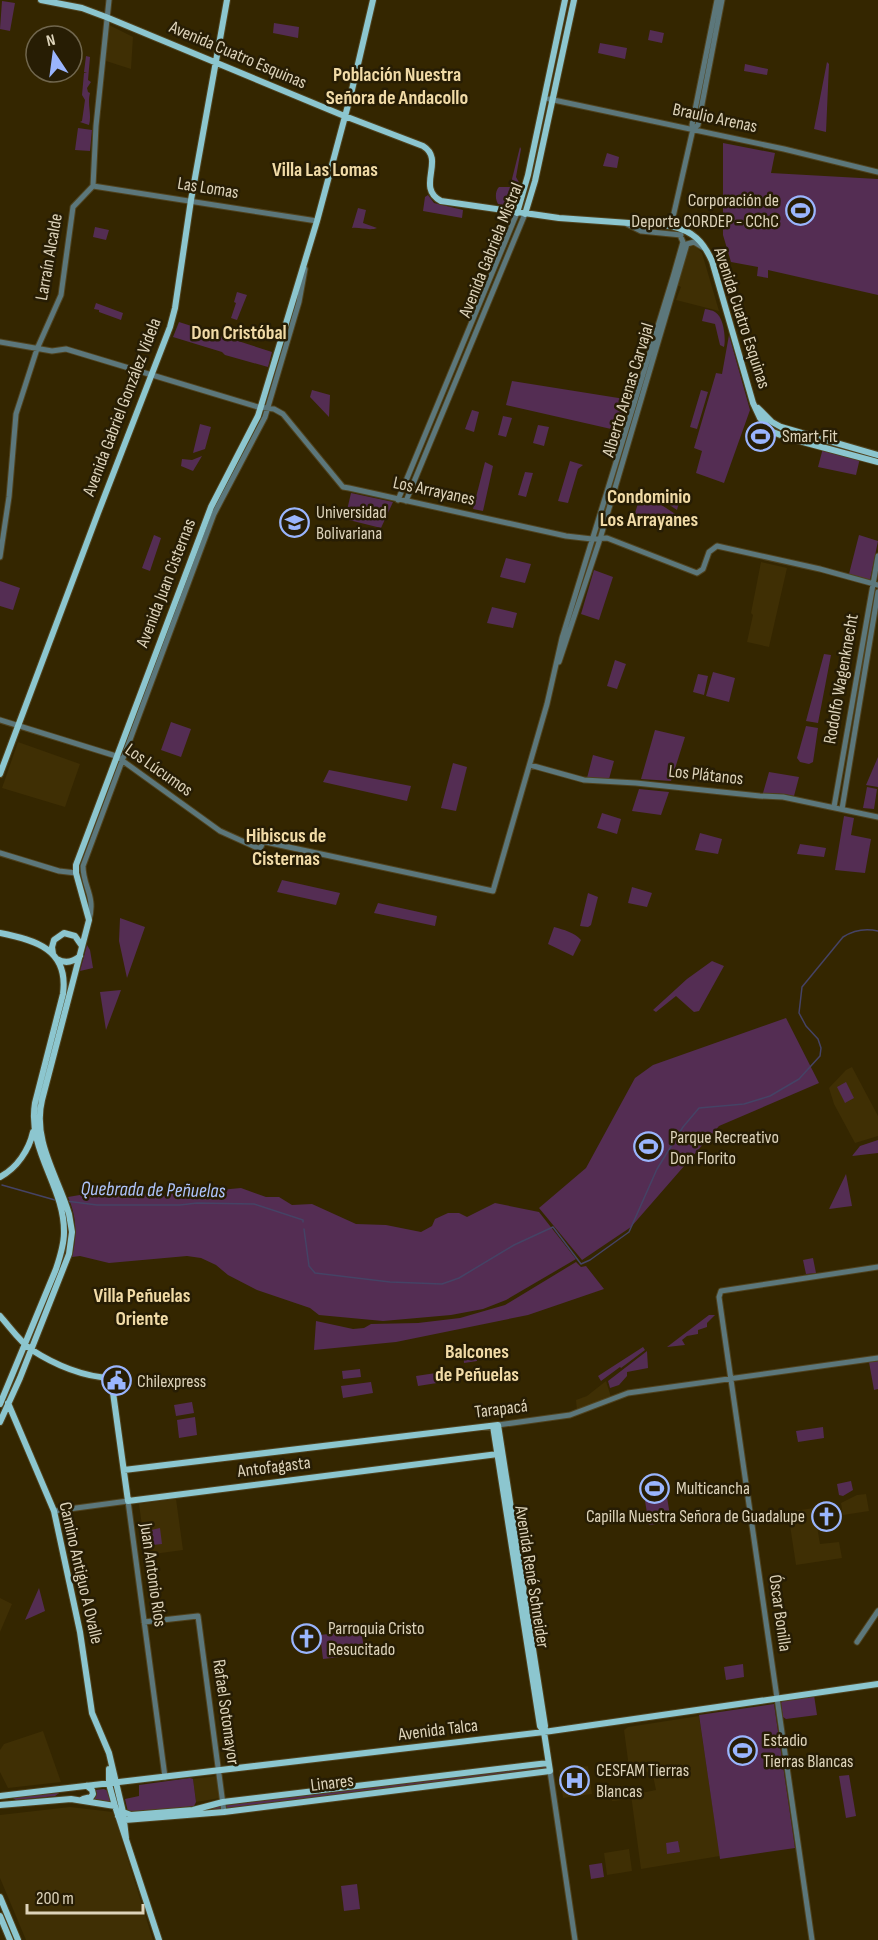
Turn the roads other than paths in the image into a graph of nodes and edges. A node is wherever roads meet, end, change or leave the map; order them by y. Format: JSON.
{"nodes":[{"id":1,"x":41,"y":0,"type":"edge"},
{"id":2,"x":109,"y":0,"type":"edge"},
{"id":3,"x":226,"y":0,"type":"edge"},
{"id":4,"x":373,"y":0,"type":"edge"},
{"id":5,"x":565,"y":0,"type":"edge"},
{"id":6,"x":574,"y":0,"type":"edge"},
{"id":7,"x":717,"y":0,"type":"edge"},
{"id":8,"x":722,"y":0,"type":"edge"},
{"id":9,"x":106,"y":16,"type":"junction"},
{"id":10,"x":216,"y":62,"type":"junction"},
{"id":11,"x":544,"y":99,"type":"junction"},
{"id":12,"x":553,"y":100,"type":"junction"},
{"id":13,"x":345,"y":116,"type":"junction"},
{"id":14,"x":693,"y":129,"type":"junction"},
{"id":15,"x":878,"y":172,"type":"edge"},
{"id":16,"x":93,"y":186,"type":"junction"},
{"id":17,"x":191,"y":200,"type":"junction"},
{"id":18,"x":517,"y":213,"type":"junction"},
{"id":19,"x":525,"y":214,"type":"junction"},
{"id":20,"x":317,"y":221,"type":"junction"},
{"id":21,"x":671,"y":226,"type":"junction"},
{"id":22,"x":637,"y":227,"type":"junction"},
{"id":23,"x":680,"y":235,"type":"junction"},
{"id":24,"x":687,"y":244,"type":"junction"},
{"id":25,"x":707,"y":250,"type":"junction"},
{"id":26,"x":306,"y":261,"type":"junction"},
{"id":27,"x":0,"y":342,"type":"edge"},
{"id":28,"x":37,"y":349,"type":"junction"},
{"id":29,"x":152,"y":375,"type":"junction"},
{"id":30,"x":753,"y":403,"type":"junction"},
{"id":31,"x":260,"y":407,"type":"junction"},
{"id":32,"x":268,"y":408,"type":"junction"},
{"id":33,"x":878,"y":455,"type":"edge"},
{"id":34,"x":878,"y":462,"type":"edge"},
{"id":35,"x":398,"y":500,"type":"junction"},
{"id":36,"x":406,"y":501,"type":"junction"},
{"id":37,"x":592,"y":539,"type":"junction"},
{"id":38,"x":600,"y":539,"type":"junction"},
{"id":39,"x":878,"y":556,"type":"edge"},
{"id":40,"x":0,"y":557,"type":"edge"},
{"id":41,"x":875,"y":584,"type":"edge"},
{"id":42,"x":878,"y":592,"type":"edge"},
{"id":43,"x":556,"y":669,"type":"junction"},
{"id":44,"x":0,"y":720,"type":"edge"},
{"id":45,"x":19,"y":725,"type":"junction"},
{"id":46,"x":116,"y":756,"type":"junction"},
{"id":47,"x":122,"y":761,"type":"junction"},
{"id":48,"x":530,"y":765,"type":"junction"},
{"id":49,"x":0,"y":774,"type":"edge"},
{"id":50,"x":834,"y":807,"type":"junction"},
{"id":51,"x":842,"y":809,"type":"junction"},
{"id":52,"x":878,"y":817,"type":"edge"},
{"id":53,"x":0,"y":853,"type":"edge"},
{"id":54,"x":76,"y":873,"type":"junction"},
{"id":55,"x":492,"y":891,"type":"joint"},
{"id":56,"x":89,"y":920,"type":"junction"},
{"id":57,"x":0,"y":933,"type":"edge"},
{"id":58,"x":82,"y":947,"type":"junction"},
{"id":59,"x":80,"y":955,"type":"junction"},
{"id":60,"x":54,"y":956,"type":"junction"},
{"id":61,"x":34,"y":1128,"type":"junction"},
{"id":62,"x":24,"y":1153,"type":"junction"},
{"id":63,"x":43,"y":1153,"type":"junction"},
{"id":64,"x":0,"y":1177,"type":"edge"},
{"id":65,"x":63,"y":1258,"type":"junction"},
{"id":66,"x":878,"y":1267,"type":"edge"},
{"id":67,"x":0,"y":1316,"type":"edge"},
{"id":68,"x":26,"y":1344,"type":"junction"},
{"id":69,"x":31,"y":1349,"type":"junction"},
{"id":70,"x":878,"y":1358,"type":"edge"},
{"id":71,"x":731,"y":1379,"type":"junction"},
{"id":72,"x":8,"y":1403,"type":"junction"},
{"id":73,"x":0,"y":1404,"type":"edge"},
{"id":74,"x":0,"y":1422,"type":"edge"},
{"id":75,"x":496,"y":1425,"type":"junction"},
{"id":76,"x":498,"y":1454,"type":"junction"},
{"id":77,"x":124,"y":1470,"type":"junction"},
{"id":78,"x":128,"y":1501,"type":"junction"},
{"id":79,"x":54,"y":1511,"type":"junction"},
{"id":80,"x":878,"y":1611,"type":"edge"},
{"id":81,"x":144,"y":1622,"type":"junction"},
{"id":82,"x":857,"y":1642,"type":"dead end"},
{"id":83,"x":878,"y":1684,"type":"edge"},
{"id":84,"x":777,"y":1698,"type":"junction"},
{"id":85,"x":543,"y":1732,"type":"junction"},
{"id":86,"x":548,"y":1763,"type":"junction"},
{"id":87,"x":219,"y":1771,"type":"junction"},
{"id":88,"x":550,"y":1771,"type":"junction"},
{"id":89,"x":165,"y":1777,"type":"junction"},
{"id":90,"x":112,"y":1783,"type":"junction"},
{"id":91,"x":87,"y":1786,"type":"junction"},
{"id":92,"x":3,"y":1796,"type":"edge"},
{"id":93,"x":80,"y":1800,"type":"junction"},
{"id":94,"x":223,"y":1802,"type":"junction"},
{"id":95,"x":15,"y":1803,"type":"junction"},
{"id":96,"x":0,"y":1805,"type":"edge"},
{"id":97,"x":115,"y":1806,"type":"junction"},
{"id":98,"x":225,"y":1812,"type":"junction"},
{"id":99,"x":122,"y":1816,"type":"junction"},
{"id":100,"x":0,"y":1897,"type":"edge"},
{"id":101,"x":0,"y":1916,"type":"edge"},
{"id":102,"x":10,"y":1940,"type":"edge"},
{"id":103,"x":18,"y":1940,"type":"edge"},
{"id":104,"x":159,"y":1940,"type":"edge"},
{"id":105,"x":575,"y":1940,"type":"edge"},
{"id":106,"x":812,"y":1940,"type":"edge"}],
"edges":[{"from":1,"to":9,"type":"main road","name":"Avenida Cuatro Esquinas"},
{"from":2,"to":9,"type":"street"},
{"from":3,"to":10,"type":"main road","name":"Avenida Gabriel González Videla"},
{"from":4,"to":13,"type":"main road","name":"Avenida Juan Cisternas"},
{"from":5,"to":11,"type":"main road","name":"Avenida Gabriela Mistral"},
{"from":6,"to":12,"type":"main road","name":"Avenida Gabriela Mistral"},
{"from":7,"to":14,"type":"street"},
{"from":8,"to":14,"type":"street"},
{"from":9,"to":10,"type":"main road","name":"Avenida Cuatro Esquinas"},
{"from":9,"to":16,"type":"street"},
{"from":10,"to":13,"type":"main road","name":"Avenida Cuatro Esquinas"},
{"from":10,"to":17,"type":"main road","name":"Avenida Gabriel González Videla"},
{"from":11,"to":12,"type":"street","name":"Braulio Arenas"},
{"from":11,"to":18,"type":"main road","name":"Avenida Gabriela Mistral"},
{"from":12,"to":14,"type":"street","name":"Braulio Arenas"},
{"from":12,"to":19,"type":"main road","name":"Avenida Gabriela Mistral"},
{"from":13,"to":18,"type":"main road","name":"Avenida Cuatro Esquinas"},
{"from":13,"to":20,"type":"main road","name":"Avenida Juan Cisternas"},
{"from":14,"to":15,"type":"street","name":"Braulio Arenas"},
{"from":14,"to":21,"type":"street"},
{"from":16,"to":17,"type":"street","name":"Las Lomas"},
{"from":16,"to":28,"type":"street","name":"Larraín Alcalde"},
{"from":17,"to":20,"type":"street","name":"Las Lomas"},
{"from":17,"to":29,"type":"main road","name":"Avenida Gabriel González Videla"},
{"from":18,"to":19,"type":"main road","name":"Avenida Cuatro Esquinas"},
{"from":18,"to":35,"type":"street","name":"Avenida Gabriela Mistral"},
{"from":19,"to":22,"type":"main road","name":"Avenida Cuatro Esquinas"},
{"from":19,"to":36,"type":"street","name":"Avenida Gabriela Mistral"},
{"from":20,"to":26,"type":"main road","name":"Avenida Juan Cisternas"},
{"from":21,"to":22,"type":"main road","name":"Avenida Cuatro Esquinas"},
{"from":21,"to":25,"type":"main road","name":"Avenida Cuatro Esquinas"},
{"from":22,"to":23,"type":"street"},
{"from":23,"to":24,"type":"street"},
{"from":23,"to":37,"type":"street","name":"Alberto Arenas Carvajal"},
{"from":24,"to":25,"type":"street"},
{"from":24,"to":38,"type":"street","name":"Alberto Arenas Carvajal"},
{"from":25,"to":30,"type":"main road","name":"Avenida Cuatro Esquinas"},
{"from":26,"to":31,"type":"main road","name":"Avenida Juan Cisternas"},
{"from":26,"to":32,"type":"street","name":"Avenida Juan Cisternas"},
{"from":27,"to":28,"type":"street","name":"Los Arrayanes"},
{"from":28,"to":29,"type":"street","name":"Los Arrayanes"},
{"from":28,"to":40,"type":"street","name":"Larraín Alcalde"},
{"from":29,"to":31,"type":"street","name":"Los Arrayanes"},
{"from":29,"to":45,"type":"main road","name":"Avenida Gabriel González Videla"},
{"from":30,"to":33,"type":"main road","name":"Avenida Cuatro Esquinas"},
{"from":30,"to":34,"type":"main road","name":"Avenida Cuatro Esquinas"},
{"from":31,"to":32,"type":"street","name":"Los Arrayanes"},
{"from":31,"to":46,"type":"main road","name":"Avenida Juan Cisternas"},
{"from":32,"to":35,"type":"street","name":"Los Arrayanes"},
{"from":32,"to":47,"type":"street","name":"Avenida Juan Cisternas"},
{"from":35,"to":36,"type":"street","name":"Los Arrayanes"},
{"from":36,"to":37,"type":"street","name":"Los Arrayanes"},
{"from":37,"to":38,"type":"street","name":"Los Arrayanes"},
{"from":37,"to":43,"type":"street","name":"Alberto Arenas Carvajal"},
{"from":38,"to":41,"type":"street","name":"Los Arrayanes"},
{"from":38,"to":43,"type":"street","name":"Alberto Arenas Carvajal"},
{"from":39,"to":41,"type":"street","name":"Rodolfo Wagenknecht"},
{"from":41,"to":50,"type":"street","name":"Rodolfo Wagenknecht"},
{"from":42,"to":51,"type":"street","name":"Rodolfo Wagenknecht"},
{"from":43,"to":48,"type":"street","name":"Alberto Arenas Carvajal"},
{"from":44,"to":45,"type":"street","name":"Los Lúcumos"},
{"from":45,"to":46,"type":"street","name":"Los Lúcumos"},
{"from":45,"to":49,"type":"main road","name":"Avenida Gabriel González Videla"},
{"from":46,"to":47,"type":"street","name":"Los Lúcumos"},
{"from":46,"to":54,"type":"main road","name":"Avenida Juan Cisternas"},
{"from":47,"to":55,"type":"street","name":"Los Lúcumos"},
{"from":47,"to":56,"type":"street","name":"Avenida Juan Cisternas"},
{"from":48,"to":50,"type":"street","name":"Los Plátanos"},
{"from":48,"to":55,"type":"street","name":"Alberto Arenas Carvajal"},
{"from":50,"to":51,"type":"street","name":"Los Plátanos"},
{"from":51,"to":52,"type":"street","name":"Los Plátanos"},
{"from":53,"to":54,"type":"street"},
{"from":54,"to":56,"type":"main road","name":"Avenida Juan Cisternas"},
{"from":56,"to":58,"type":"main road","name":"Avenida Juan Cisternas"},
{"from":57,"to":60,"type":"main road"},
{"from":58,"to":59,"type":"main road","name":"Avenida Juan Cisternas"},
{"from":58,"to":60,"type":"main road"},
{"from":59,"to":60,"type":"main road"},
{"from":59,"to":63,"type":"main road","name":"Avenida Juan Cisternas"},
{"from":60,"to":61,"type":"main road"},
{"from":61,"to":62,"type":"main road"},
{"from":61,"to":63,"type":"main road"},
{"from":62,"to":63,"type":"main road"},
{"from":62,"to":64,"type":"main road"},
{"from":63,"to":65,"type":"main road"},
{"from":65,"to":68,"type":"main road"},
{"from":65,"to":69,"type":"main road"},
{"from":66,"to":71,"type":"street","name":"Óscar Bonilla"},
{"from":67,"to":68,"type":"main road"},
{"from":68,"to":69,"type":"main road"},
{"from":68,"to":73,"type":"main road"},
{"from":69,"to":72,"type":"main road"},
{"from":69,"to":77,"type":"main road","name":"Juan Antonio Ríos"},
{"from":70,"to":71,"type":"street","name":"Tarapacá"},
{"from":71,"to":75,"type":"street","name":"Tarapacá"},
{"from":71,"to":84,"type":"street","name":"Óscar Bonilla"},
{"from":72,"to":74,"type":"main road"},
{"from":72,"to":79,"type":"main road","name":"Camino Antiguo A Ovalle"},
{"from":75,"to":76,"type":"main road","name":"Avenida René Schneider"},
{"from":75,"to":77,"type":"main road","name":"Tarapacá"},
{"from":75,"to":85,"type":"main road","name":"Avenida René Schneider"},
{"from":76,"to":78,"type":"main road","name":"Antofagasta"},
{"from":76,"to":85,"type":"main road","name":"Avenida René Schneider"},
{"from":77,"to":78,"type":"main road","name":"Juan Antonio Ríos"},
{"from":78,"to":79,"type":"street","name":"Antofagasta"},
{"from":78,"to":81,"type":"street","name":"Juan Antonio Ríos"},
{"from":79,"to":90,"type":"main road","name":"Camino Antiguo A Ovalle"},
{"from":80,"to":82,"type":"street"},
{"from":81,"to":87,"type":"street","name":"Rafael Sotomayor"},
{"from":81,"to":89,"type":"street","name":"Juan Antonio Ríos"},
{"from":83,"to":84,"type":"main road","name":"Avenida Talca"},
{"from":84,"to":85,"type":"main road","name":"Avenida Talca"},
{"from":84,"to":106,"type":"street","name":"Óscar Bonilla"},
{"from":85,"to":86,"type":"main road","name":"Avenida René Schneider"},
{"from":85,"to":87,"type":"main road","name":"Avenida Talca"},
{"from":86,"to":88,"type":"main road","name":"Avenida René Schneider"},
{"from":86,"to":94,"type":"main road","name":"Linares"},
{"from":87,"to":89,"type":"main road","name":"Avenida Talca"},
{"from":87,"to":94,"type":"street","name":"Rafael Sotomayor"},
{"from":88,"to":98,"type":"main road","name":"Linares"},
{"from":88,"to":105,"type":"street","name":"Avenida René Schneider"},
{"from":89,"to":90,"type":"main road","name":"Avenida Talca"},
{"from":90,"to":91,"type":"main road","name":"Avenida Talca"},
{"from":90,"to":97,"type":"main road"},
{"from":90,"to":99,"type":"main road"},
{"from":91,"to":92,"type":"main road","name":"Avenida Talca"},
{"from":91,"to":93,"type":"main road"},
{"from":92,"to":95,"type":"main road"},
{"from":93,"to":95,"type":"main road"},
{"from":93,"to":97,"type":"main road"},
{"from":94,"to":98,"type":"street","name":"Rafael Sotomayor"},
{"from":94,"to":99,"type":"main road","name":"Linares"},
{"from":95,"to":96,"type":"main road"},
{"from":97,"to":99,"type":"main road"},
{"from":98,"to":99,"type":"main road","name":"Linares"},
{"from":99,"to":104,"type":"main road"},
{"from":100,"to":103,"type":"main road"},
{"from":101,"to":102,"type":"main road"}]}
